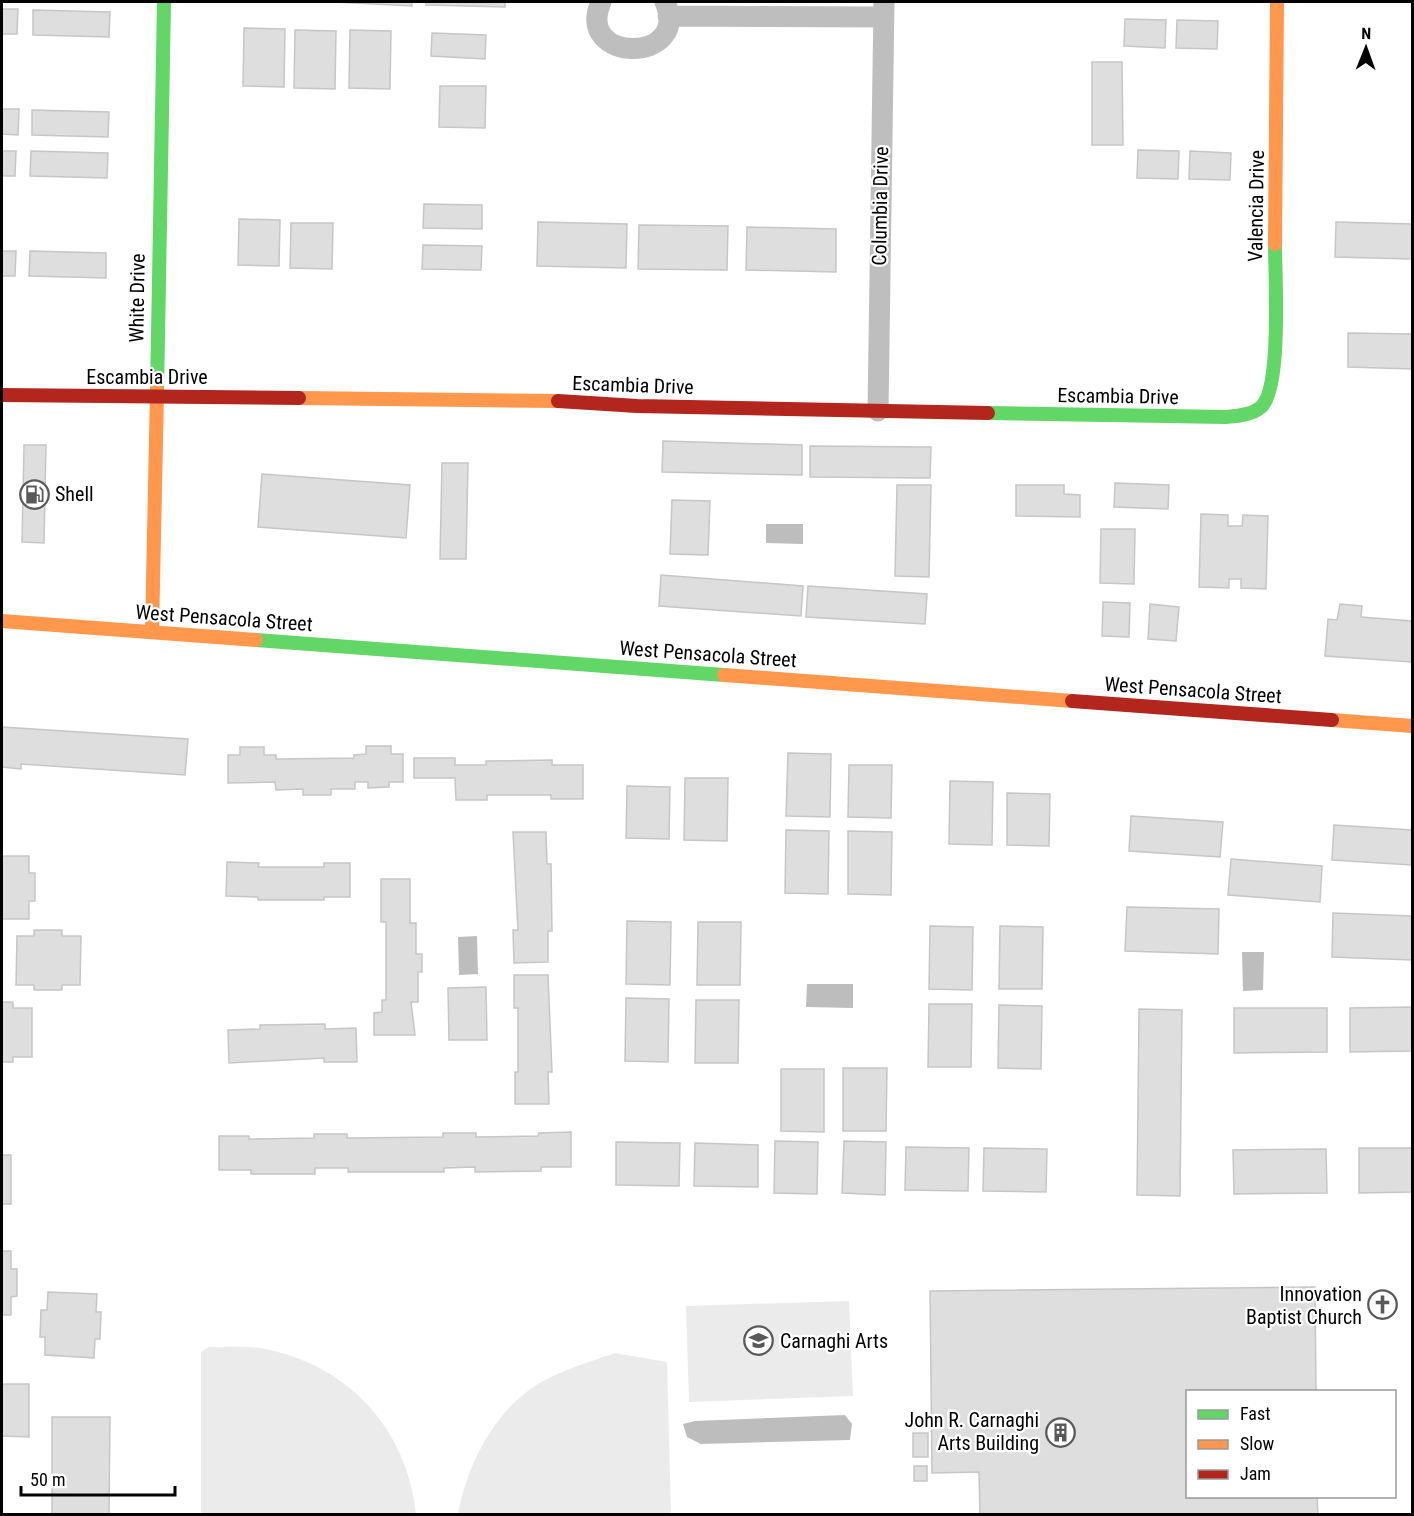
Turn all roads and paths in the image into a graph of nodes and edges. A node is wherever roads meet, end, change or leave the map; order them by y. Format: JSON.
{"nodes":[{"id":1,"x":164,"y":2,"type":"edge"},
{"id":2,"x":601,"y":2,"type":"edge"},
{"id":3,"x":1277,"y":2,"type":"edge"},
{"id":4,"x":667,"y":9,"type":"edge"},
{"id":5,"x":884,"y":9,"type":"edge"},
{"id":6,"x":2,"y":395,"type":"edge"},
{"id":7,"x":155,"y":397,"type":"junction"},
{"id":8,"x":1262,"y":408,"type":"joint"},
{"id":9,"x":878,"y":411,"type":"junction"},
{"id":10,"x":2,"y":621,"type":"edge"},
{"id":11,"x":152,"y":632,"type":"junction"},
{"id":12,"x":1413,"y":726,"type":"edge"}],
"edges":[{"from":1,"to":7,"type":"street","name":"White Drive"},
{"from":2,"to":4,"type":"street"},
{"from":3,"to":8,"type":"street","name":"Valencia Drive"},
{"from":4,"to":5,"type":"street"},
{"from":5,"to":9,"type":"street","name":"Columbia Drive"},
{"from":6,"to":7,"type":"street","name":"Escambia Drive"},
{"from":7,"to":9,"type":"street","name":"Escambia Drive"},
{"from":7,"to":11,"type":"street","name":"White Drive"},
{"from":8,"to":9,"type":"street","name":"Escambia Drive"},
{"from":10,"to":11,"type":"street","name":"West Pensacola Street"},
{"from":11,"to":12,"type":"street","name":"West Pensacola Street"}]}
